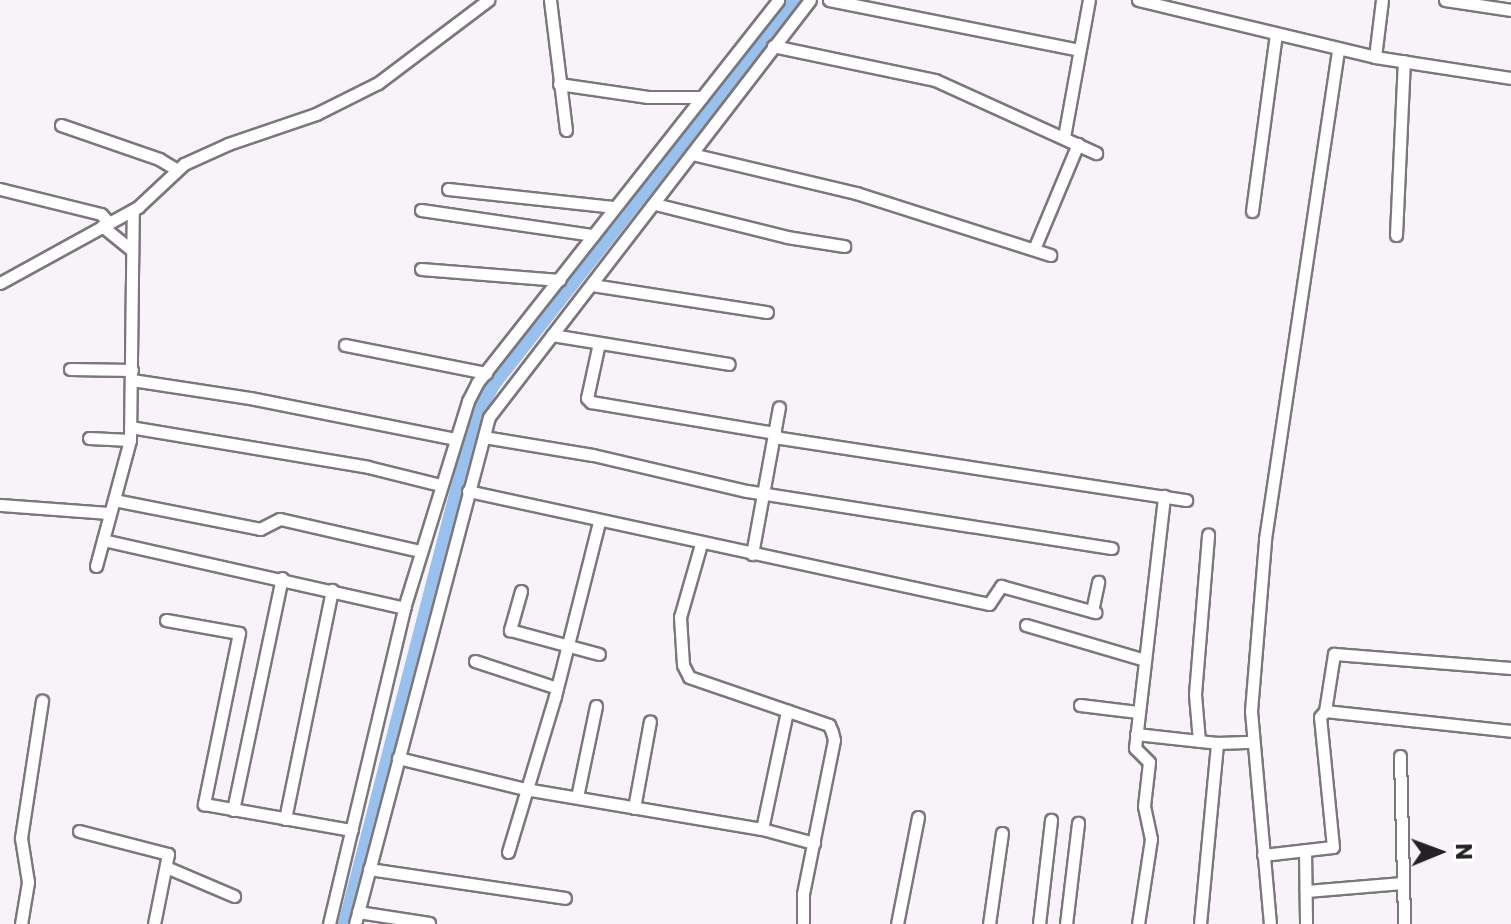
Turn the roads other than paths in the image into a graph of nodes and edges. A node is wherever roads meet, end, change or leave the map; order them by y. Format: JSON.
{"nodes":[{"id":1,"x":488,"y":0,"type":"edge"},
{"id":2,"x":550,"y":0,"type":"edge"},
{"id":3,"x":778,"y":0,"type":"edge"},
{"id":4,"x":810,"y":0,"type":"edge"},
{"id":5,"x":829,"y":0,"type":"edge"},
{"id":6,"x":1089,"y":0,"type":"edge"},
{"id":7,"x":1138,"y":0,"type":"edge"},
{"id":8,"x":1382,"y":0,"type":"edge"},
{"id":9,"x":1445,"y":0,"type":"edge"},
{"id":10,"x":1511,"y":10,"type":"edge"},
{"id":11,"x":1276,"y":34,"type":"junction"},
{"id":12,"x":773,"y":46,"type":"junction"},
{"id":13,"x":1338,"y":48,"type":"junction"},
{"id":14,"x":1079,"y":50,"type":"junction"},
{"id":15,"x":1375,"y":57,"type":"junction"},
{"id":16,"x":1404,"y":61,"type":"junction"},
{"id":17,"x":1511,"y":78,"type":"edge"},
{"id":18,"x":559,"y":84,"type":"junction"},
{"id":19,"x":702,"y":97,"type":"junction"},
{"id":20,"x":61,"y":125,"type":"dead end"},
{"id":21,"x":566,"y":130,"type":"dead end"},
{"id":22,"x":1064,"y":137,"type":"junction"},
{"id":23,"x":1078,"y":144,"type":"junction"},
{"id":24,"x":1096,"y":153,"type":"dead end"},
{"id":25,"x":692,"y":154,"type":"junction"},
{"id":26,"x":177,"y":170,"type":"junction"},
{"id":27,"x":0,"y":189,"type":"edge"},
{"id":28,"x":448,"y":189,"type":"dead end"},
{"id":29,"x":655,"y":204,"type":"junction"},
{"id":30,"x":615,"y":207,"type":"junction"},
{"id":31,"x":133,"y":210,"type":"junction"},
{"id":32,"x":421,"y":210,"type":"dead end"},
{"id":33,"x":1252,"y":211,"type":"dead end"},
{"id":34,"x":106,"y":225,"type":"junction"},
{"id":35,"x":593,"y":235,"type":"junction"},
{"id":36,"x":1396,"y":235,"type":"dead end"},
{"id":37,"x":844,"y":246,"type":"dead end"},
{"id":38,"x":1034,"y":249,"type":"junction"},
{"id":39,"x":132,"y":250,"type":"junction"},
{"id":40,"x":1050,"y":255,"type":"dead end"},
{"id":41,"x":421,"y":269,"type":"dead end"},
{"id":42,"x":560,"y":280,"type":"junction"},
{"id":43,"x":0,"y":283,"type":"edge"},
{"id":44,"x":592,"y":285,"type":"junction"},
{"id":45,"x":767,"y":312,"type":"dead end"},
{"id":46,"x":552,"y":335,"type":"junction"},
{"id":47,"x":599,"y":343,"type":"junction"},
{"id":48,"x":345,"y":345,"type":"dead end"},
{"id":49,"x":729,"y":364,"type":"dead end"},
{"id":50,"x":70,"y":369,"type":"dead end"},
{"id":51,"x":486,"y":373,"type":"junction"},
{"id":52,"x":132,"y":375,"type":"junction"},
{"id":53,"x":779,"y":407,"type":"dead end"},
{"id":54,"x":130,"y":427,"type":"junction"},
{"id":55,"x":774,"y":435,"type":"junction"},
{"id":56,"x":484,"y":437,"type":"junction"},
{"id":57,"x":89,"y":438,"type":"dead end"},
{"id":58,"x":455,"y":439,"type":"junction"},
{"id":59,"x":130,"y":440,"type":"junction"},
{"id":60,"x":440,"y":485,"type":"junction"},
{"id":61,"x":468,"y":491,"type":"junction"},
{"id":62,"x":764,"y":493,"type":"junction"},
{"id":63,"x":1164,"y":496,"type":"junction"},
{"id":64,"x":114,"y":500,"type":"junction"},
{"id":65,"x":1186,"y":500,"type":"dead end"},
{"id":66,"x":0,"y":506,"type":"edge"},
{"id":67,"x":110,"y":513,"type":"junction"},
{"id":68,"x":599,"y":522,"type":"junction"},
{"id":69,"x":1208,"y":535,"type":"dead end"},
{"id":70,"x":103,"y":540,"type":"junction"},
{"id":71,"x":701,"y":544,"type":"junction"},
{"id":72,"x":1112,"y":548,"type":"dead end"},
{"id":73,"x":420,"y":551,"type":"junction"},
{"id":74,"x":752,"y":554,"type":"junction"},
{"id":75,"x":96,"y":566,"type":"dead end"},
{"id":76,"x":282,"y":578,"type":"junction"},
{"id":77,"x":1098,"y":582,"type":"dead end"},
{"id":78,"x":332,"y":590,"type":"junction"},
{"id":79,"x":521,"y":591,"type":"dead end"},
{"id":80,"x":404,"y":608,"type":"junction"},
{"id":81,"x":166,"y":620,"type":"dead end"},
{"id":82,"x":1026,"y":625,"type":"dead end"},
{"id":83,"x":567,"y":647,"type":"junction"},
{"id":84,"x":599,"y":654,"type":"dead end"},
{"id":85,"x":1145,"y":660,"type":"junction"},
{"id":86,"x":475,"y":661,"type":"dead end"},
{"id":87,"x":1511,"y":668,"type":"edge"},
{"id":88,"x":557,"y":688,"type":"junction"},
{"id":89,"x":42,"y":701,"type":"dead end"},
{"id":90,"x":1080,"y":705,"type":"dead end"},
{"id":91,"x":596,"y":706,"type":"dead end"},
{"id":92,"x":787,"y":711,"type":"junction"},
{"id":93,"x":1325,"y":711,"type":"junction"},
{"id":94,"x":1138,"y":712,"type":"junction"},
{"id":95,"x":650,"y":721,"type":"dead end"},
{"id":96,"x":1511,"y":731,"type":"edge"},
{"id":97,"x":1136,"y":734,"type":"junction"},
{"id":98,"x":1199,"y":741,"type":"junction"},
{"id":99,"x":1253,"y":742,"type":"junction"},
{"id":100,"x":1217,"y":743,"type":"junction"},
{"id":101,"x":1400,"y":756,"type":"dead end"},
{"id":102,"x":398,"y":758,"type":"junction"},
{"id":103,"x":525,"y":789,"type":"junction"},
{"id":104,"x":577,"y":797,"type":"junction"},
{"id":105,"x":634,"y":808,"type":"junction"},
{"id":106,"x":233,"y":810,"type":"junction"},
{"id":107,"x":918,"y":817,"type":"dead end"},
{"id":108,"x":285,"y":819,"type":"junction"},
{"id":109,"x":1051,"y":820,"type":"dead end"},
{"id":110,"x":1078,"y":823,"type":"dead end"},
{"id":111,"x":762,"y":829,"type":"junction"},
{"id":112,"x":352,"y":830,"type":"junction"},
{"id":113,"x":79,"y":831,"type":"dead end"},
{"id":114,"x":1002,"y":833,"type":"dead end"},
{"id":115,"x":814,"y":843,"type":"junction"},
{"id":116,"x":1305,"y":850,"type":"junction"},
{"id":117,"x":508,"y":852,"type":"dead end"},
{"id":118,"x":1263,"y":855,"type":"junction"},
{"id":119,"x":166,"y":867,"type":"junction"},
{"id":120,"x":369,"y":869,"type":"junction"},
{"id":121,"x":1403,"y":883,"type":"junction"},
{"id":122,"x":1306,"y":891,"type":"junction"},
{"id":123,"x":234,"y":896,"type":"dead end"},
{"id":124,"x":565,"y":898,"type":"dead end"},
{"id":125,"x":356,"y":918,"type":"edge"},
{"id":126,"x":157,"y":923,"type":"edge"},
{"id":127,"x":429,"y":923,"type":"edge"},
{"id":128,"x":806,"y":923,"type":"edge"},
{"id":129,"x":21,"y":924,"type":"edge"},
{"id":130,"x":329,"y":924,"type":"edge"},
{"id":131,"x":897,"y":924,"type":"edge"},
{"id":132,"x":989,"y":924,"type":"edge"},
{"id":133,"x":1039,"y":924,"type":"edge"},
{"id":134,"x":1066,"y":924,"type":"edge"},
{"id":135,"x":1138,"y":924,"type":"edge"},
{"id":136,"x":1200,"y":924,"type":"edge"},
{"id":137,"x":1270,"y":924,"type":"edge"},
{"id":138,"x":1306,"y":924,"type":"edge"},
{"id":139,"x":1404,"y":924,"type":"edge"}],
"edges":[{"from":1,"to":26,"type":"street"},
{"from":2,"to":18,"type":"street"},
{"from":3,"to":19,"type":"street"},
{"from":4,"to":12,"type":"street"},
{"from":5,"to":14,"type":"street"},
{"from":6,"to":14,"type":"street"},
{"from":7,"to":11,"type":"street"},
{"from":8,"to":15,"type":"street"},
{"from":9,"to":10,"type":"street"},
{"from":11,"to":13,"type":"street"},
{"from":11,"to":33,"type":"street"},
{"from":12,"to":22,"type":"street"},
{"from":12,"to":25,"type":"street"},
{"from":13,"to":15,"type":"street"},
{"from":13,"to":99,"type":"street"},
{"from":14,"to":22,"type":"street"},
{"from":15,"to":16,"type":"street"},
{"from":16,"to":17,"type":"street"},
{"from":16,"to":36,"type":"street"},
{"from":18,"to":19,"type":"street"},
{"from":18,"to":21,"type":"street"},
{"from":19,"to":30,"type":"street"},
{"from":20,"to":26,"type":"street"},
{"from":22,"to":23,"type":"street"},
{"from":23,"to":24,"type":"street"},
{"from":23,"to":38,"type":"street"},
{"from":25,"to":29,"type":"street"},
{"from":25,"to":38,"type":"street"},
{"from":26,"to":31,"type":"street"},
{"from":27,"to":34,"type":"street"},
{"from":28,"to":30,"type":"street"},
{"from":29,"to":37,"type":"street"},
{"from":29,"to":44,"type":"street"},
{"from":30,"to":35,"type":"street"},
{"from":31,"to":34,"type":"street"},
{"from":31,"to":39,"type":"street"},
{"from":32,"to":35,"type":"street"},
{"from":34,"to":39,"type":"street"},
{"from":34,"to":43,"type":"street"},
{"from":35,"to":42,"type":"street"},
{"from":38,"to":40,"type":"street"},
{"from":39,"to":52,"type":"street"},
{"from":41,"to":42,"type":"street"},
{"from":42,"to":51,"type":"street"},
{"from":44,"to":45,"type":"street"},
{"from":44,"to":46,"type":"street"},
{"from":46,"to":47,"type":"street"},
{"from":46,"to":56,"type":"street"},
{"from":47,"to":49,"type":"street"},
{"from":47,"to":55,"type":"street"},
{"from":48,"to":51,"type":"street"},
{"from":50,"to":52,"type":"street"},
{"from":51,"to":58,"type":"street"},
{"from":52,"to":54,"type":"street"},
{"from":52,"to":58,"type":"street"},
{"from":53,"to":55,"type":"street"},
{"from":54,"to":59,"type":"street"},
{"from":54,"to":60,"type":"street"},
{"from":55,"to":62,"type":"street"},
{"from":55,"to":63,"type":"street"},
{"from":56,"to":61,"type":"street"},
{"from":56,"to":62,"type":"street"},
{"from":57,"to":59,"type":"street"},
{"from":58,"to":60,"type":"street"},
{"from":59,"to":64,"type":"street"},
{"from":60,"to":73,"type":"street"},
{"from":61,"to":68,"type":"street"},
{"from":61,"to":102,"type":"street"},
{"from":62,"to":72,"type":"street"},
{"from":62,"to":74,"type":"street"},
{"from":63,"to":65,"type":"street"},
{"from":63,"to":85,"type":"street"},
{"from":64,"to":67,"type":"street"},
{"from":64,"to":73,"type":"street"},
{"from":66,"to":67,"type":"street"},
{"from":67,"to":70,"type":"street"},
{"from":68,"to":71,"type":"street"},
{"from":68,"to":83,"type":"street"},
{"from":69,"to":98,"type":"street"},
{"from":70,"to":75,"type":"street"},
{"from":70,"to":76,"type":"street"},
{"from":71,"to":74,"type":"street"},
{"from":71,"to":92,"type":"street"},
{"from":73,"to":80,"type":"street"},
{"from":74,"to":77,"type":"street"},
{"from":76,"to":78,"type":"street"},
{"from":76,"to":106,"type":"street"},
{"from":78,"to":80,"type":"street"},
{"from":78,"to":108,"type":"street"},
{"from":79,"to":83,"type":"street"},
{"from":80,"to":112,"type":"street"},
{"from":81,"to":106,"type":"street"},
{"from":82,"to":85,"type":"street"},
{"from":83,"to":84,"type":"street"},
{"from":83,"to":88,"type":"street"},
{"from":85,"to":94,"type":"street"},
{"from":86,"to":88,"type":"street"},
{"from":87,"to":93,"type":"street"},
{"from":88,"to":103,"type":"street"},
{"from":89,"to":129,"type":"street"},
{"from":90,"to":94,"type":"street"},
{"from":91,"to":104,"type":"street"},
{"from":92,"to":111,"type":"street"},
{"from":92,"to":115,"type":"street"},
{"from":93,"to":96,"type":"street"},
{"from":93,"to":116,"type":"street"},
{"from":94,"to":97,"type":"street"},
{"from":95,"to":105,"type":"street"},
{"from":97,"to":98,"type":"street"},
{"from":97,"to":135,"type":"street"},
{"from":98,"to":100,"type":"street"},
{"from":99,"to":100,"type":"street"},
{"from":99,"to":118,"type":"street"},
{"from":100,"to":136,"type":"street"},
{"from":101,"to":121,"type":"street"},
{"from":102,"to":103,"type":"street"},
{"from":102,"to":120,"type":"street"},
{"from":103,"to":104,"type":"street"},
{"from":103,"to":117,"type":"street"},
{"from":104,"to":105,"type":"street"},
{"from":105,"to":111,"type":"street"},
{"from":106,"to":108,"type":"street"},
{"from":107,"to":131,"type":"street"},
{"from":108,"to":112,"type":"street"},
{"from":109,"to":133,"type":"street"},
{"from":110,"to":134,"type":"street"},
{"from":111,"to":115,"type":"street"},
{"from":112,"to":130,"type":"street"},
{"from":113,"to":119,"type":"street"},
{"from":114,"to":132,"type":"street"},
{"from":115,"to":128,"type":"street"},
{"from":116,"to":118,"type":"street"},
{"from":116,"to":122,"type":"street"},
{"from":118,"to":137,"type":"street"},
{"from":119,"to":123,"type":"street"},
{"from":119,"to":126,"type":"street"},
{"from":120,"to":124,"type":"street"},
{"from":120,"to":125,"type":"street"},
{"from":121,"to":122,"type":"street"},
{"from":121,"to":139,"type":"street"},
{"from":122,"to":138,"type":"street"},
{"from":125,"to":127,"type":"street"}]}
